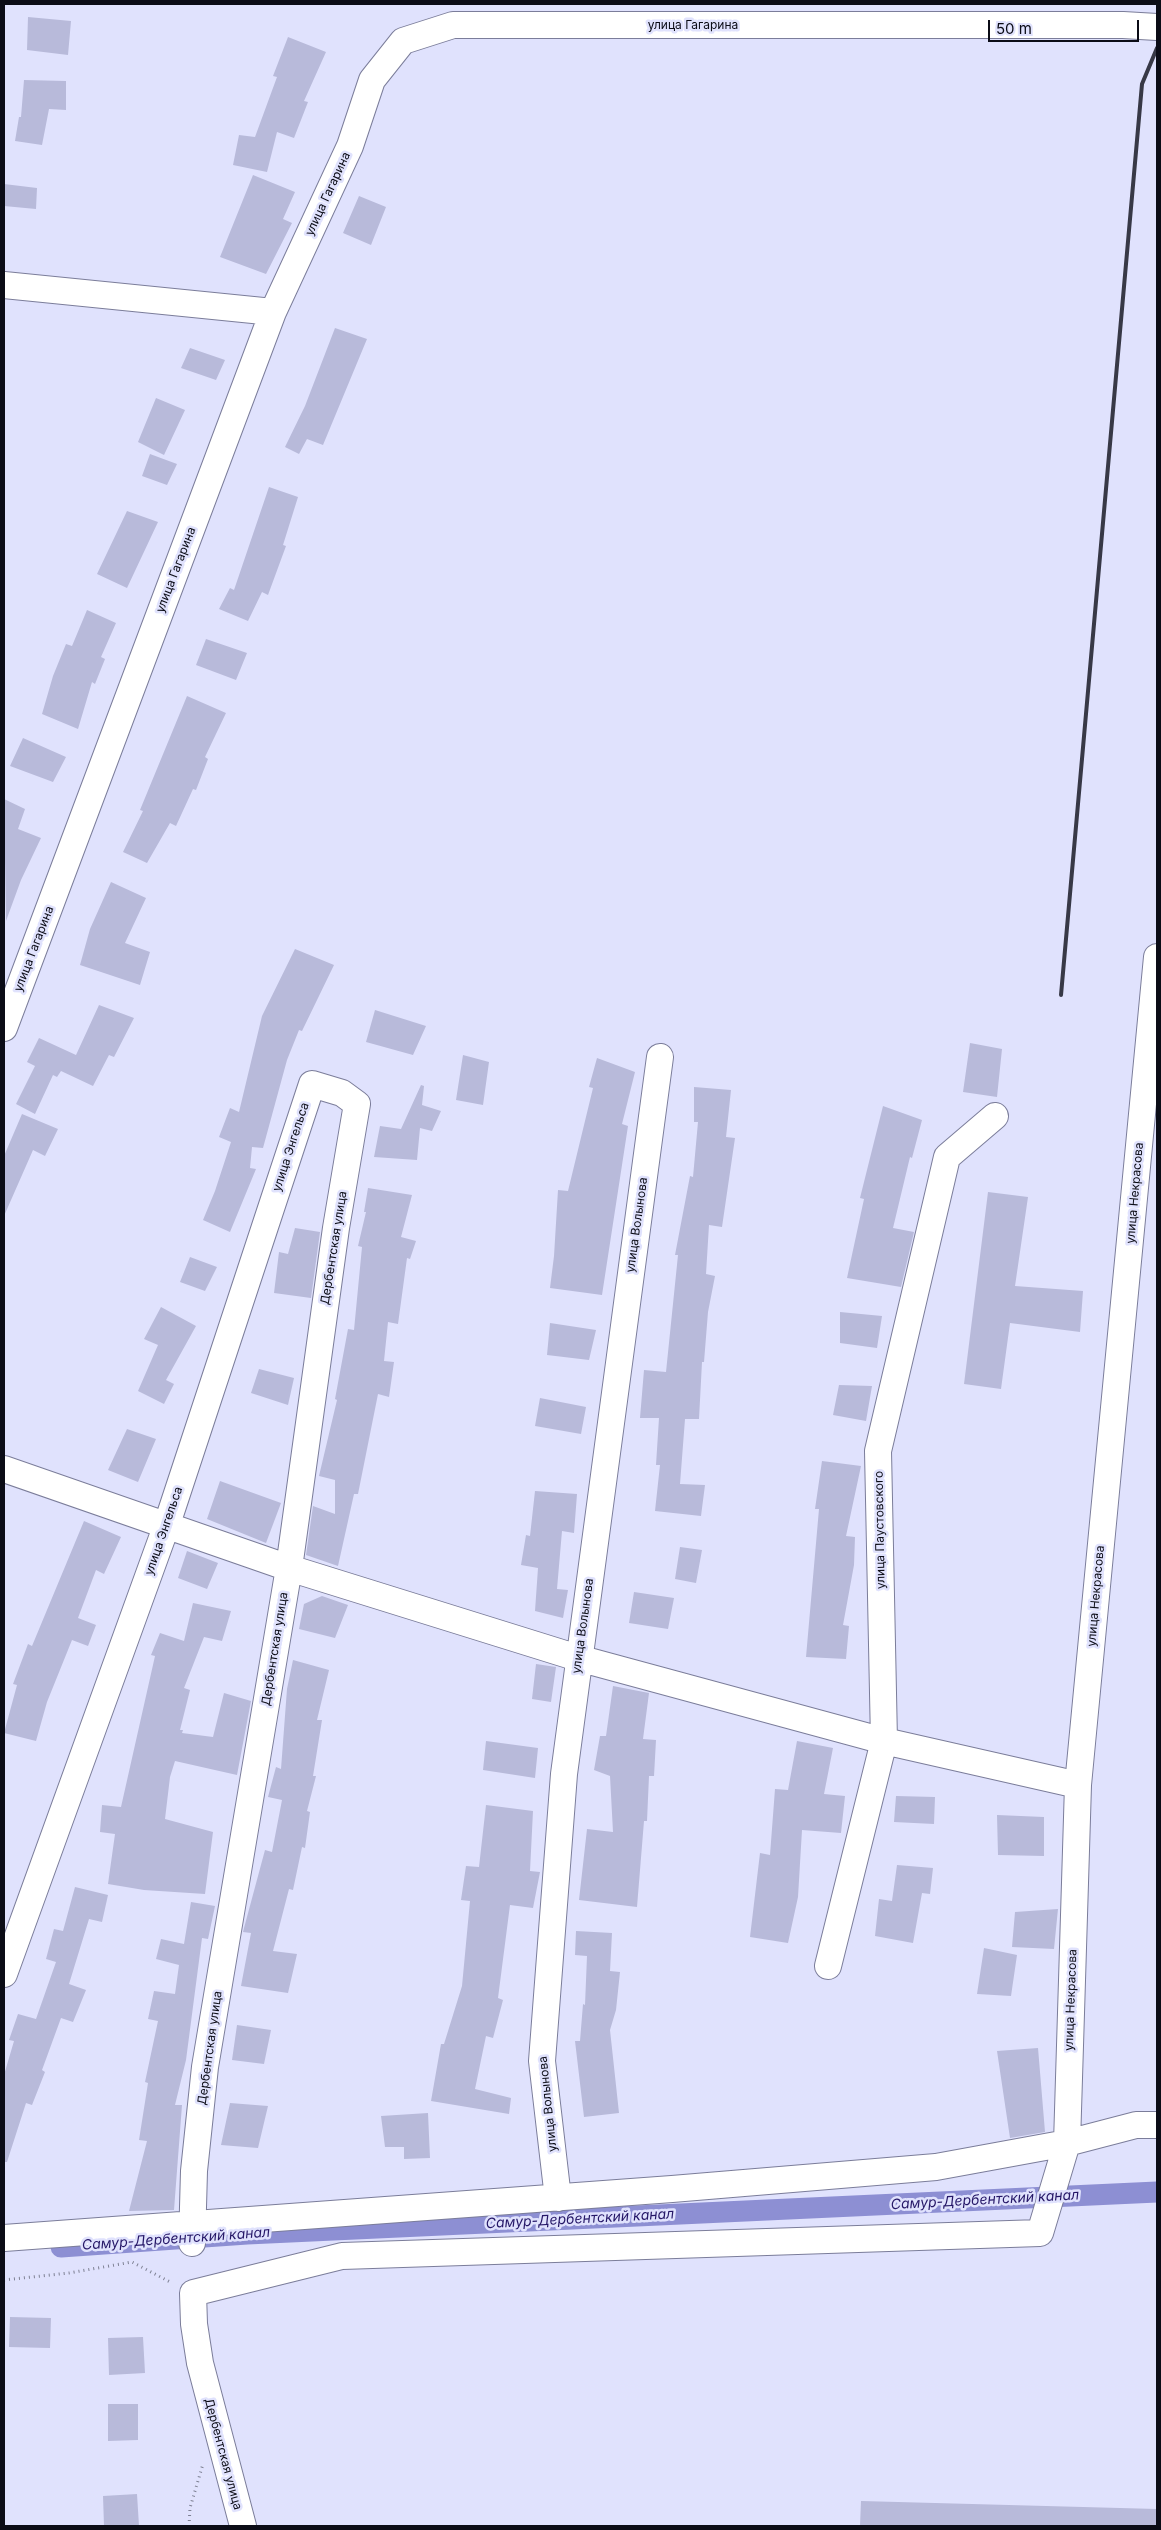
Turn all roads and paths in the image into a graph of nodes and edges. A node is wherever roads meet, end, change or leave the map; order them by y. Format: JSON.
{"nodes":[{"id":1,"x":1157,"y":27,"type":"edge"},
{"id":2,"x":4,"y":285,"type":"edge"},
{"id":3,"x":273,"y":312,"type":"junction"},
{"id":4,"x":1157,"y":957,"type":"edge"},
{"id":5,"x":4,"y":1028,"type":"edge"},
{"id":6,"x":660,"y":1057,"type":"dead end"},
{"id":7,"x":312,"y":1084,"type":"joint"},
{"id":8,"x":995,"y":1116,"type":"dead end"},
{"id":9,"x":1150,"y":1130,"type":"edge"},
{"id":10,"x":4,"y":1469,"type":"edge"},
{"id":11,"x":166,"y":1527,"type":"junction"},
{"id":12,"x":289,"y":1568,"type":"junction"},
{"id":13,"x":578,"y":1658,"type":"junction"},
{"id":14,"x":884,"y":1741,"type":"junction"},
{"id":15,"x":1078,"y":1785,"type":"junction"},
{"id":16,"x":828,"y":1966,"type":"dead end"},
{"id":17,"x":4,"y":1974,"type":"edge"},
{"id":18,"x":1157,"y":2125,"type":"edge"},
{"id":19,"x":1067,"y":2143,"type":"junction"},
{"id":20,"x":558,"y":2198,"type":"junction"},
{"id":21,"x":192,"y":2233,"type":"junction"},
{"id":22,"x":4,"y":2238,"type":"edge"},
{"id":23,"x":4,"y":2280,"type":"edge"},
{"id":24,"x":193,"y":2293,"type":"junction"},
{"id":25,"x":217,"y":2433,"type":"junction"},
{"id":26,"x":189,"y":2526,"type":"edge"},
{"id":27,"x":243,"y":2526,"type":"edge"}],
"edges":[{"from":1,"to":3,"type":"street","name":"улица Гагарина"},
{"from":2,"to":3,"type":"street"},
{"from":3,"to":5,"type":"street","name":"улица Гагарина"},
{"from":4,"to":9,"type":"street","name":"улица Некрасова"},
{"from":6,"to":13,"type":"street","name":"улица Волынова"},
{"from":7,"to":11,"type":"street","name":"улица Энгельса"},
{"from":7,"to":12,"type":"street","name":"Дербентская улица"},
{"from":8,"to":14,"type":"street","name":"улица Паустовского"},
{"from":9,"to":15,"type":"street","name":"улица Некрасова"},
{"from":10,"to":11,"type":"street"},
{"from":11,"to":12,"type":"street"},
{"from":11,"to":17,"type":"street","name":"улица Энгельса"},
{"from":12,"to":13,"type":"street"},
{"from":12,"to":21,"type":"street","name":"Дербентская улица"},
{"from":13,"to":14,"type":"street"},
{"from":13,"to":20,"type":"street","name":"улица Волынова"},
{"from":14,"to":15,"type":"street"},
{"from":14,"to":16,"type":"street","name":"улица Паустовского"},
{"from":15,"to":19,"type":"street","name":"улица Некрасова"},
{"from":18,"to":19,"type":"street"},
{"from":19,"to":20,"type":"street"},
{"from":19,"to":24,"type":"street","name":"улица Некрасова"},
{"from":20,"to":21,"type":"street"},
{"from":21,"to":22,"type":"street"},
{"from":23,"to":24,"type":"path"},
{"from":24,"to":25,"type":"street","name":"Дербентская улица"},
{"from":25,"to":26,"type":"path"},
{"from":25,"to":27,"type":"street","name":"Дербентская улица"}]}
